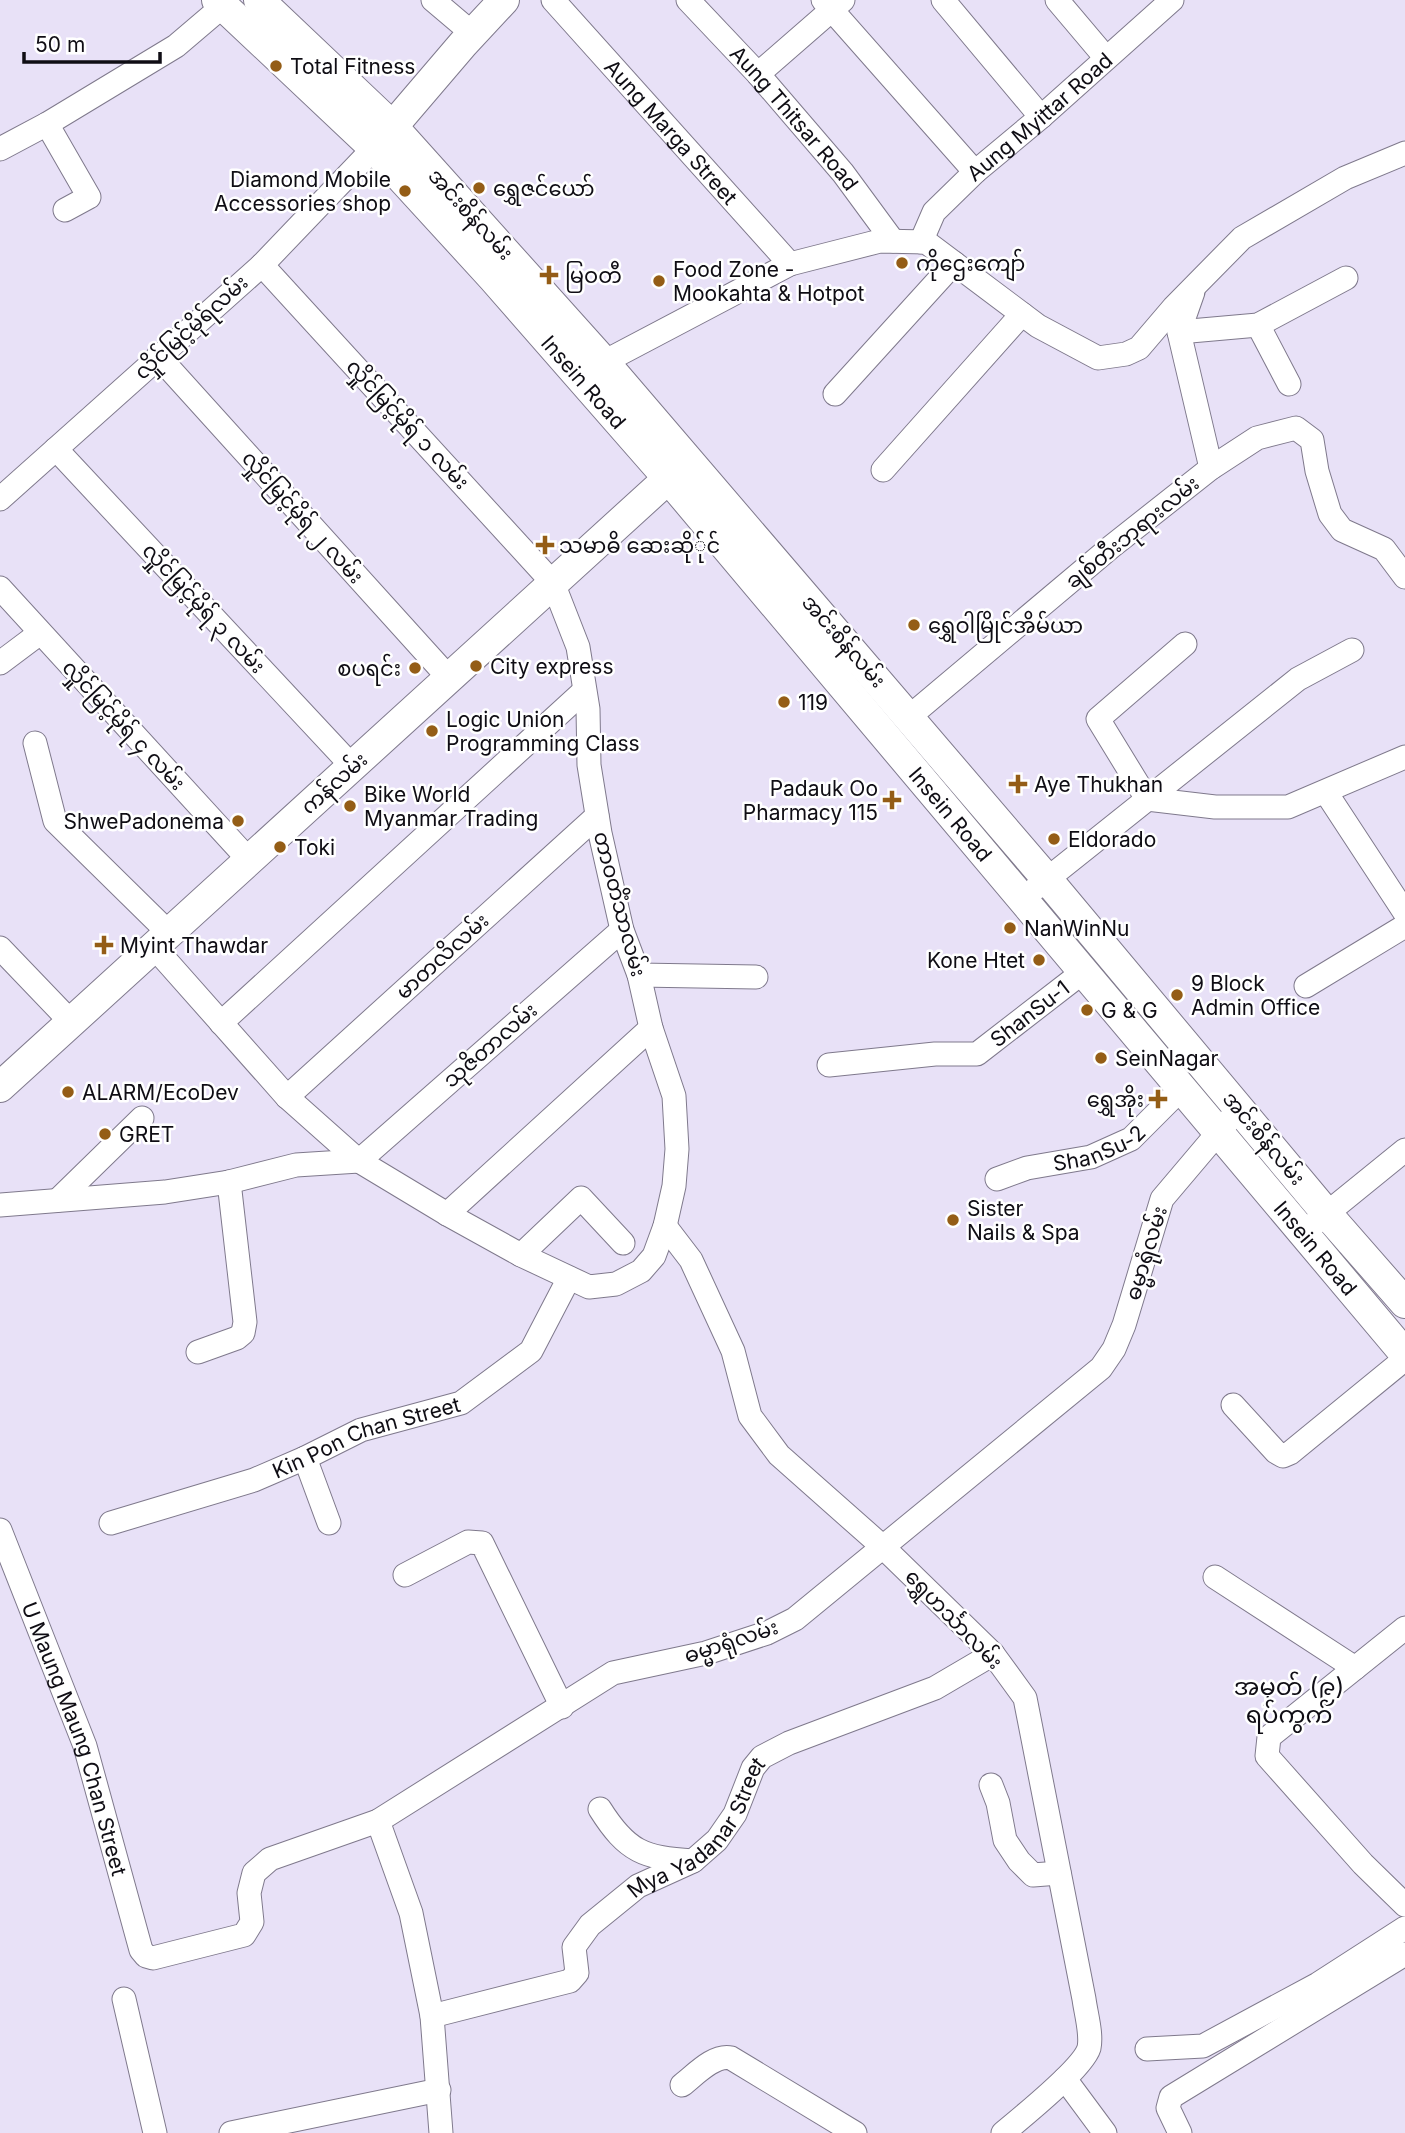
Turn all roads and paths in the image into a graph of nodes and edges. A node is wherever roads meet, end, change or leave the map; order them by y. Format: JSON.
{"nodes":[{"id":1,"x":259,"y":0,"type":"edge"},
{"id":2,"x":433,"y":0,"type":"edge"},
{"id":3,"x":504,"y":0,"type":"edge"},
{"id":4,"x":553,"y":0,"type":"edge"},
{"id":5,"x":688,"y":0,"type":"edge"},
{"id":6,"x":943,"y":0,"type":"edge"},
{"id":7,"x":1057,"y":0,"type":"edge"},
{"id":8,"x":1172,"y":0,"type":"edge"},
{"id":9,"x":220,"y":3,"type":"edge"},
{"id":10,"x":833,"y":3,"type":"edge"},
{"id":11,"x":472,"y":33,"type":"junction"},
{"id":12,"x":1106,"y":58,"type":"junction"},
{"id":13,"x":758,"y":74,"type":"junction"},
{"id":14,"x":1041,"y":117,"type":"junction"},
{"id":15,"x":47,"y":124,"type":"junction"},
{"id":16,"x":384,"y":138,"type":"junction"},
{"id":17,"x":0,"y":149,"type":"edge"},
{"id":18,"x":1405,"y":153,"type":"edge"},
{"id":19,"x":975,"y":172,"type":"junction"},
{"id":20,"x":65,"y":210,"type":"dead end"},
{"id":21,"x":893,"y":241,"type":"junction"},
{"id":22,"x":921,"y":242,"type":"junction"},
{"id":23,"x":954,"y":263,"type":"junction"},
{"id":24,"x":790,"y":264,"type":"junction"},
{"id":25,"x":262,"y":265,"type":"junction"},
{"id":26,"x":493,"y":278,"type":"joint"},
{"id":27,"x":1346,"y":278,"type":"dead end"},
{"id":28,"x":1195,"y":285,"type":"junction"},
{"id":29,"x":1022,"y":314,"type":"junction"},
{"id":30,"x":1258,"y":325,"type":"junction"},
{"id":31,"x":1179,"y":332,"type":"junction"},
{"id":32,"x":158,"y":356,"type":"junction"},
{"id":33,"x":593,"y":371,"type":"junction"},
{"id":34,"x":1289,"y":384,"type":"dead end"},
{"id":35,"x":835,"y":394,"type":"dead end"},
{"id":36,"x":56,"y":449,"type":"junction"},
{"id":37,"x":1211,"y":468,"type":"junction"},
{"id":38,"x":678,"y":469,"type":"junction"},
{"id":39,"x":883,"y":470,"type":"dead end"},
{"id":40,"x":0,"y":499,"type":"edge"},
{"id":41,"x":1405,"y":577,"type":"edge"},
{"id":42,"x":554,"y":583,"type":"junction"},
{"id":43,"x":0,"y":588,"type":"edge"},
{"id":44,"x":40,"y":633,"type":"junction"},
{"id":45,"x":1185,"y":644,"type":"dead end"},
{"id":46,"x":1352,"y":650,"type":"dead end"},
{"id":47,"x":0,"y":663,"type":"edge"},
{"id":48,"x":449,"y":678,"type":"junction"},
{"id":49,"x":584,"y":691,"type":"junction"},
{"id":50,"x":909,"y":717,"type":"junction"},
{"id":51,"x":36,"y":743,"type":"dead end"},
{"id":52,"x":1405,"y":757,"type":"edge"},
{"id":53,"x":352,"y":766,"type":"junction"},
{"id":54,"x":1328,"y":792,"type":"junction"},
{"id":55,"x":1147,"y":799,"type":"junction"},
{"id":56,"x":597,"y":816,"type":"junction"},
{"id":57,"x":249,"y":860,"type":"junction"},
{"id":58,"x":1046,"y":878,"type":"junction"},
{"id":59,"x":1023,"y":899,"type":"junction"},
{"id":60,"x":1405,"y":912,"type":"edge"},
{"id":61,"x":1405,"y":926,"type":"edge"},
{"id":62,"x":622,"y":930,"type":"junction"},
{"id":63,"x":162,"y":940,"type":"junction"},
{"id":64,"x":0,"y":948,"type":"edge"},
{"id":65,"x":0,"y":971,"type":"edge"},
{"id":66,"x":1083,"y":972,"type":"junction"},
{"id":67,"x":639,"y":975,"type":"junction"},
{"id":68,"x":756,"y":977,"type":"dead end"},
{"id":69,"x":1306,"y":986,"type":"dead end"},
{"id":70,"x":222,"y":1023,"type":"junction"},
{"id":71,"x":67,"y":1026,"type":"junction"},
{"id":72,"x":651,"y":1028,"type":"junction"},
{"id":73,"x":829,"y":1065,"type":"dead end"},
{"id":74,"x":0,"y":1087,"type":"edge"},
{"id":75,"x":1182,"y":1088,"type":"junction"},
{"id":76,"x":287,"y":1097,"type":"junction"},
{"id":77,"x":1240,"y":1110,"type":"junction"},
{"id":78,"x":142,"y":1118,"type":"dead end"},
{"id":79,"x":1218,"y":1131,"type":"junction"},
{"id":80,"x":1405,"y":1150,"type":"edge"},
{"id":81,"x":359,"y":1161,"type":"junction"},
{"id":82,"x":996,"y":1179,"type":"dead end"},
{"id":83,"x":229,"y":1182,"type":"junction"},
{"id":84,"x":58,"y":1200,"type":"junction"},
{"id":85,"x":0,"y":1205,"type":"edge"},
{"id":86,"x":447,"y":1214,"type":"junction"},
{"id":87,"x":1327,"y":1214,"type":"junction"},
{"id":88,"x":665,"y":1226,"type":"junction"},
{"id":89,"x":1303,"y":1232,"type":"junction"},
{"id":90,"x":623,"y":1243,"type":"dead end"},
{"id":91,"x":522,"y":1255,"type":"junction"},
{"id":92,"x":569,"y":1278,"type":"junction"},
{"id":93,"x":1405,"y":1303,"type":"edge"},
{"id":94,"x":198,"y":1352,"type":"dead end"},
{"id":95,"x":1405,"y":1354,"type":"edge"},
{"id":96,"x":1405,"y":1359,"type":"edge"},
{"id":97,"x":1233,"y":1405,"type":"dead end"},
{"id":98,"x":305,"y":1458,"type":"junction"},
{"id":99,"x":329,"y":1523,"type":"dead end"},
{"id":100,"x":111,"y":1524,"type":"dead end"},
{"id":101,"x":0,"y":1530,"type":"edge"},
{"id":102,"x":884,"y":1548,"type":"junction"},
{"id":103,"x":405,"y":1574,"type":"dead end"},
{"id":104,"x":1215,"y":1577,"type":"dead end"},
{"id":105,"x":1405,"y":1628,"type":"edge"},
{"id":106,"x":993,"y":1654,"type":"junction"},
{"id":107,"x":1356,"y":1668,"type":"junction"},
{"id":108,"x":562,"y":1707,"type":"junction"},
{"id":109,"x":991,"y":1785,"type":"dead end"},
{"id":110,"x":600,"y":1809,"type":"dead end"},
{"id":111,"x":378,"y":1821,"type":"junction"},
{"id":112,"x":693,"y":1861,"type":"junction"},
{"id":113,"x":1059,"y":1873,"type":"junction"},
{"id":114,"x":1405,"y":1905,"type":"edge"},
{"id":115,"x":1405,"y":1928,"type":"edge"},
{"id":116,"x":141,"y":1950,"type":"joint"},
{"id":117,"x":1405,"y":1954,"type":"edge"},
{"id":118,"x":124,"y":1999,"type":"dead end"},
{"id":119,"x":432,"y":2016,"type":"junction"},
{"id":120,"x":1147,"y":2049,"type":"dead end"},
{"id":121,"x":1066,"y":2079,"type":"junction"},
{"id":122,"x":682,"y":2085,"type":"dead end"},
{"id":123,"x":439,"y":2090,"type":"junction"},
{"id":124,"x":155,"y":2133,"type":"edge"},
{"id":125,"x":231,"y":2133,"type":"edge"},
{"id":126,"x":441,"y":2133,"type":"edge"},
{"id":127,"x":855,"y":2133,"type":"edge"},
{"id":128,"x":1003,"y":2133,"type":"edge"},
{"id":129,"x":1105,"y":2133,"type":"edge"},
{"id":130,"x":1180,"y":2133,"type":"edge"}],
"edges":[{"from":1,"to":16,"type":"main road","name":"အင်းစိန်လမ်း"},
{"from":2,"to":11,"type":"street"},
{"from":3,"to":11,"type":"main road"},
{"from":4,"to":24,"type":"street","name":"Aung Marga Street"},
{"from":5,"to":13,"type":"street","name":"Aung Thitsar Road"},
{"from":6,"to":14,"type":"street"},
{"from":7,"to":12,"type":"street"},
{"from":8,"to":12,"type":"street","name":"Aung Myittar Road"},
{"from":9,"to":15,"type":"street"},
{"from":9,"to":16,"type":"main road","name":"အင်းစိန်လမ်း"},
{"from":10,"to":13,"type":"street"},
{"from":10,"to":19,"type":"street"},
{"from":11,"to":16,"type":"main road"},
{"from":12,"to":14,"type":"street","name":"Aung Myittar Road"},
{"from":13,"to":21,"type":"street","name":"Aung Thitsar Road"},
{"from":14,"to":19,"type":"street","name":"Aung Myittar Road"},
{"from":15,"to":17,"type":"street"},
{"from":15,"to":20,"type":"street"},
{"from":16,"to":25,"type":"street","name":"လှိုင်မြင့်မိုရ်လမ်း"},
{"from":16,"to":26,"type":"main road","name":"အင်းစိန်လမ်း"},
{"from":16,"to":33,"type":"main road","name":"အင်းစိန်လမ်း"},
{"from":18,"to":28,"type":"street"},
{"from":19,"to":22,"type":"street","name":"Aung Myittar Road"},
{"from":21,"to":22,"type":"street"},
{"from":21,"to":24,"type":"street"},
{"from":22,"to":23,"type":"street"},
{"from":23,"to":29,"type":"street"},
{"from":23,"to":35,"type":"street"},
{"from":24,"to":33,"type":"street"},
{"from":25,"to":32,"type":"street","name":"လှိုင်မြင့်မိုရ်လမ်း"},
{"from":25,"to":42,"type":"street","name":"လှိုင်မြင့်မိုရ် ၁ လမ်း"},
{"from":26,"to":33,"type":"main road","name":"Insein Road"},
{"from":27,"to":30,"type":"street"},
{"from":28,"to":29,"type":"street"},
{"from":28,"to":31,"type":"street"},
{"from":29,"to":39,"type":"street"},
{"from":30,"to":31,"type":"street"},
{"from":30,"to":34,"type":"street"},
{"from":31,"to":37,"type":"street","name":"ချစ်တီးဘုရားလမ်း"},
{"from":32,"to":36,"type":"street","name":"လှိုင်မြင့်မိုရ်လမ်း"},
{"from":32,"to":48,"type":"street","name":"လှိုင်မြင့်မိုရ် ၂ လမ်း"},
{"from":33,"to":38,"type":"main road","name":"Insein Road"},
{"from":36,"to":40,"type":"street","name":"လှိုင်မြင့်မိုရ်လမ်း"},
{"from":36,"to":53,"type":"street","name":"လှိုင်မြင့်မိုရ် ၃ လမ်း"},
{"from":37,"to":41,"type":"street"},
{"from":37,"to":50,"type":"street","name":"ချစ်တီးဘုရားလမ်း"},
{"from":38,"to":42,"type":"main road","name":"ကန်လမ်း"},
{"from":38,"to":50,"type":"main road","name":"အင်းစိန်လမ်း"},
{"from":38,"to":59,"type":"main road","name":"Insein Road"},
{"from":42,"to":48,"type":"main road","name":"ကန်လမ်း"},
{"from":42,"to":49,"type":"street","name":"တာဝတိံသာလမ်း"},
{"from":43,"to":44,"type":"street","name":"လှိုင်မြင့်မိုရ် ၄ လမ်း"},
{"from":44,"to":47,"type":"street"},
{"from":44,"to":57,"type":"street","name":"လှိုင်မြင့်မိုရ် ၄ လမ်း"},
{"from":45,"to":55,"type":"street"},
{"from":46,"to":55,"type":"street"},
{"from":48,"to":53,"type":"main road","name":"ကန်လမ်း"},
{"from":49,"to":56,"type":"street","name":"တာဝတိံသာလမ်း"},
{"from":49,"to":70,"type":"street"},
{"from":50,"to":58,"type":"main road","name":"အင်းစိန်လမ်း"},
{"from":51,"to":63,"type":"street"},
{"from":52,"to":54,"type":"street"},
{"from":53,"to":57,"type":"main road","name":"ကန်လမ်း"},
{"from":54,"to":55,"type":"street"},
{"from":54,"to":60,"type":"street"},
{"from":55,"to":58,"type":"street"},
{"from":56,"to":62,"type":"street","name":"တာဝတိံသာလမ်း"},
{"from":56,"to":76,"type":"street","name":"မာတလိလမ်း"},
{"from":57,"to":63,"type":"main road","name":"ကန်လမ်း"},
{"from":58,"to":59,"type":"street"},
{"from":58,"to":77,"type":"main road","name":"အင်းစိန်လမ်း"},
{"from":59,"to":66,"type":"main road","name":"Insein Road"},
{"from":61,"to":69,"type":"street"},
{"from":62,"to":67,"type":"street","name":"တာဝတိံသာလမ်း"},
{"from":62,"to":81,"type":"street","name":"သုဇိတာလမ်း"},
{"from":63,"to":70,"type":"street"},
{"from":63,"to":71,"type":"main road","name":"ကန်လမ်း"},
{"from":64,"to":71,"type":"street"},
{"from":65,"to":71,"type":"street"},
{"from":66,"to":73,"type":"street","name":"ShanSu-1"},
{"from":66,"to":75,"type":"main road","name":"Insein Road"},
{"from":67,"to":68,"type":"street"},
{"from":67,"to":72,"type":"street","name":"တာဝတိံသာလမ်း"},
{"from":70,"to":76,"type":"street"},
{"from":71,"to":74,"type":"main road","name":"ကန်လမ်း"},
{"from":72,"to":86,"type":"street"},
{"from":72,"to":88,"type":"street","name":"တာဝတိံသာလမ်း"},
{"from":75,"to":79,"type":"main road","name":"Insein Road"},
{"from":75,"to":82,"type":"street","name":"ShanSu-2"},
{"from":76,"to":81,"type":"street"},
{"from":77,"to":79,"type":"street","name":"ဓမ္မာရုံလမ်း"},
{"from":77,"to":87,"type":"main road","name":"အင်းစိန်လမ်း"},
{"from":78,"to":84,"type":"street"},
{"from":79,"to":89,"type":"main road","name":"Insein Road"},
{"from":79,"to":102,"type":"street","name":"ဓမ္မာရုံလမ်း"},
{"from":80,"to":87,"type":"street"},
{"from":81,"to":83,"type":"street"},
{"from":81,"to":86,"type":"street"},
{"from":83,"to":84,"type":"street"},
{"from":83,"to":94,"type":"street"},
{"from":84,"to":85,"type":"street"},
{"from":86,"to":91,"type":"street"},
{"from":87,"to":89,"type":"street"},
{"from":87,"to":93,"type":"main road","name":"အင်းစိန်လမ်း"},
{"from":88,"to":92,"type":"street","name":"တာဝတိံသာလမ်း"},
{"from":88,"to":102,"type":"street","name":"ရွှေဟင်္သာလမ်း"},
{"from":89,"to":95,"type":"main road","name":"Insein Road"},
{"from":90,"to":91,"type":"street"},
{"from":91,"to":92,"type":"street"},
{"from":92,"to":98,"type":"street","name":"Kin Pon Chan Street"},
{"from":96,"to":97,"type":"street"},
{"from":98,"to":99,"type":"street"},
{"from":98,"to":100,"type":"street","name":"Kin Pon Chan Street"},
{"from":101,"to":116,"type":"street","name":"U Maung Maung Chan Street"},
{"from":102,"to":106,"type":"street","name":"ရွှေဟင်္သာလမ်း"},
{"from":102,"to":108,"type":"street","name":"ဓမ္မာရုံလမ်း"},
{"from":103,"to":108,"type":"street"},
{"from":104,"to":107,"type":"street"},
{"from":105,"to":107,"type":"street"},
{"from":106,"to":112,"type":"street","name":"Mya Yadanar Street"},
{"from":106,"to":113,"type":"street","name":"ရွှေဟင်္သာလမ်း"},
{"from":107,"to":114,"type":"street"},
{"from":108,"to":111,"type":"street","name":"ဓမ္မာရုံလမ်း"},
{"from":109,"to":113,"type":"street"},
{"from":110,"to":112,"type":"street"},
{"from":111,"to":116,"type":"street","name":"ဓမ္မာရုံလမ်း"},
{"from":111,"to":119,"type":"street"},
{"from":112,"to":119,"type":"street","name":"Mya Yadanar Street"},
{"from":113,"to":121,"type":"street","name":"ရွှေဟင်္သာလမ်း"},
{"from":115,"to":120,"type":"street"},
{"from":117,"to":130,"type":"street"},
{"from":118,"to":124,"type":"street"},
{"from":119,"to":123,"type":"street"},
{"from":121,"to":128,"type":"street","name":"ရွှေဟင်္သာလမ်း"},
{"from":121,"to":129,"type":"street"},
{"from":122,"to":127,"type":"street"},
{"from":123,"to":125,"type":"street"},
{"from":123,"to":126,"type":"street"}]}
